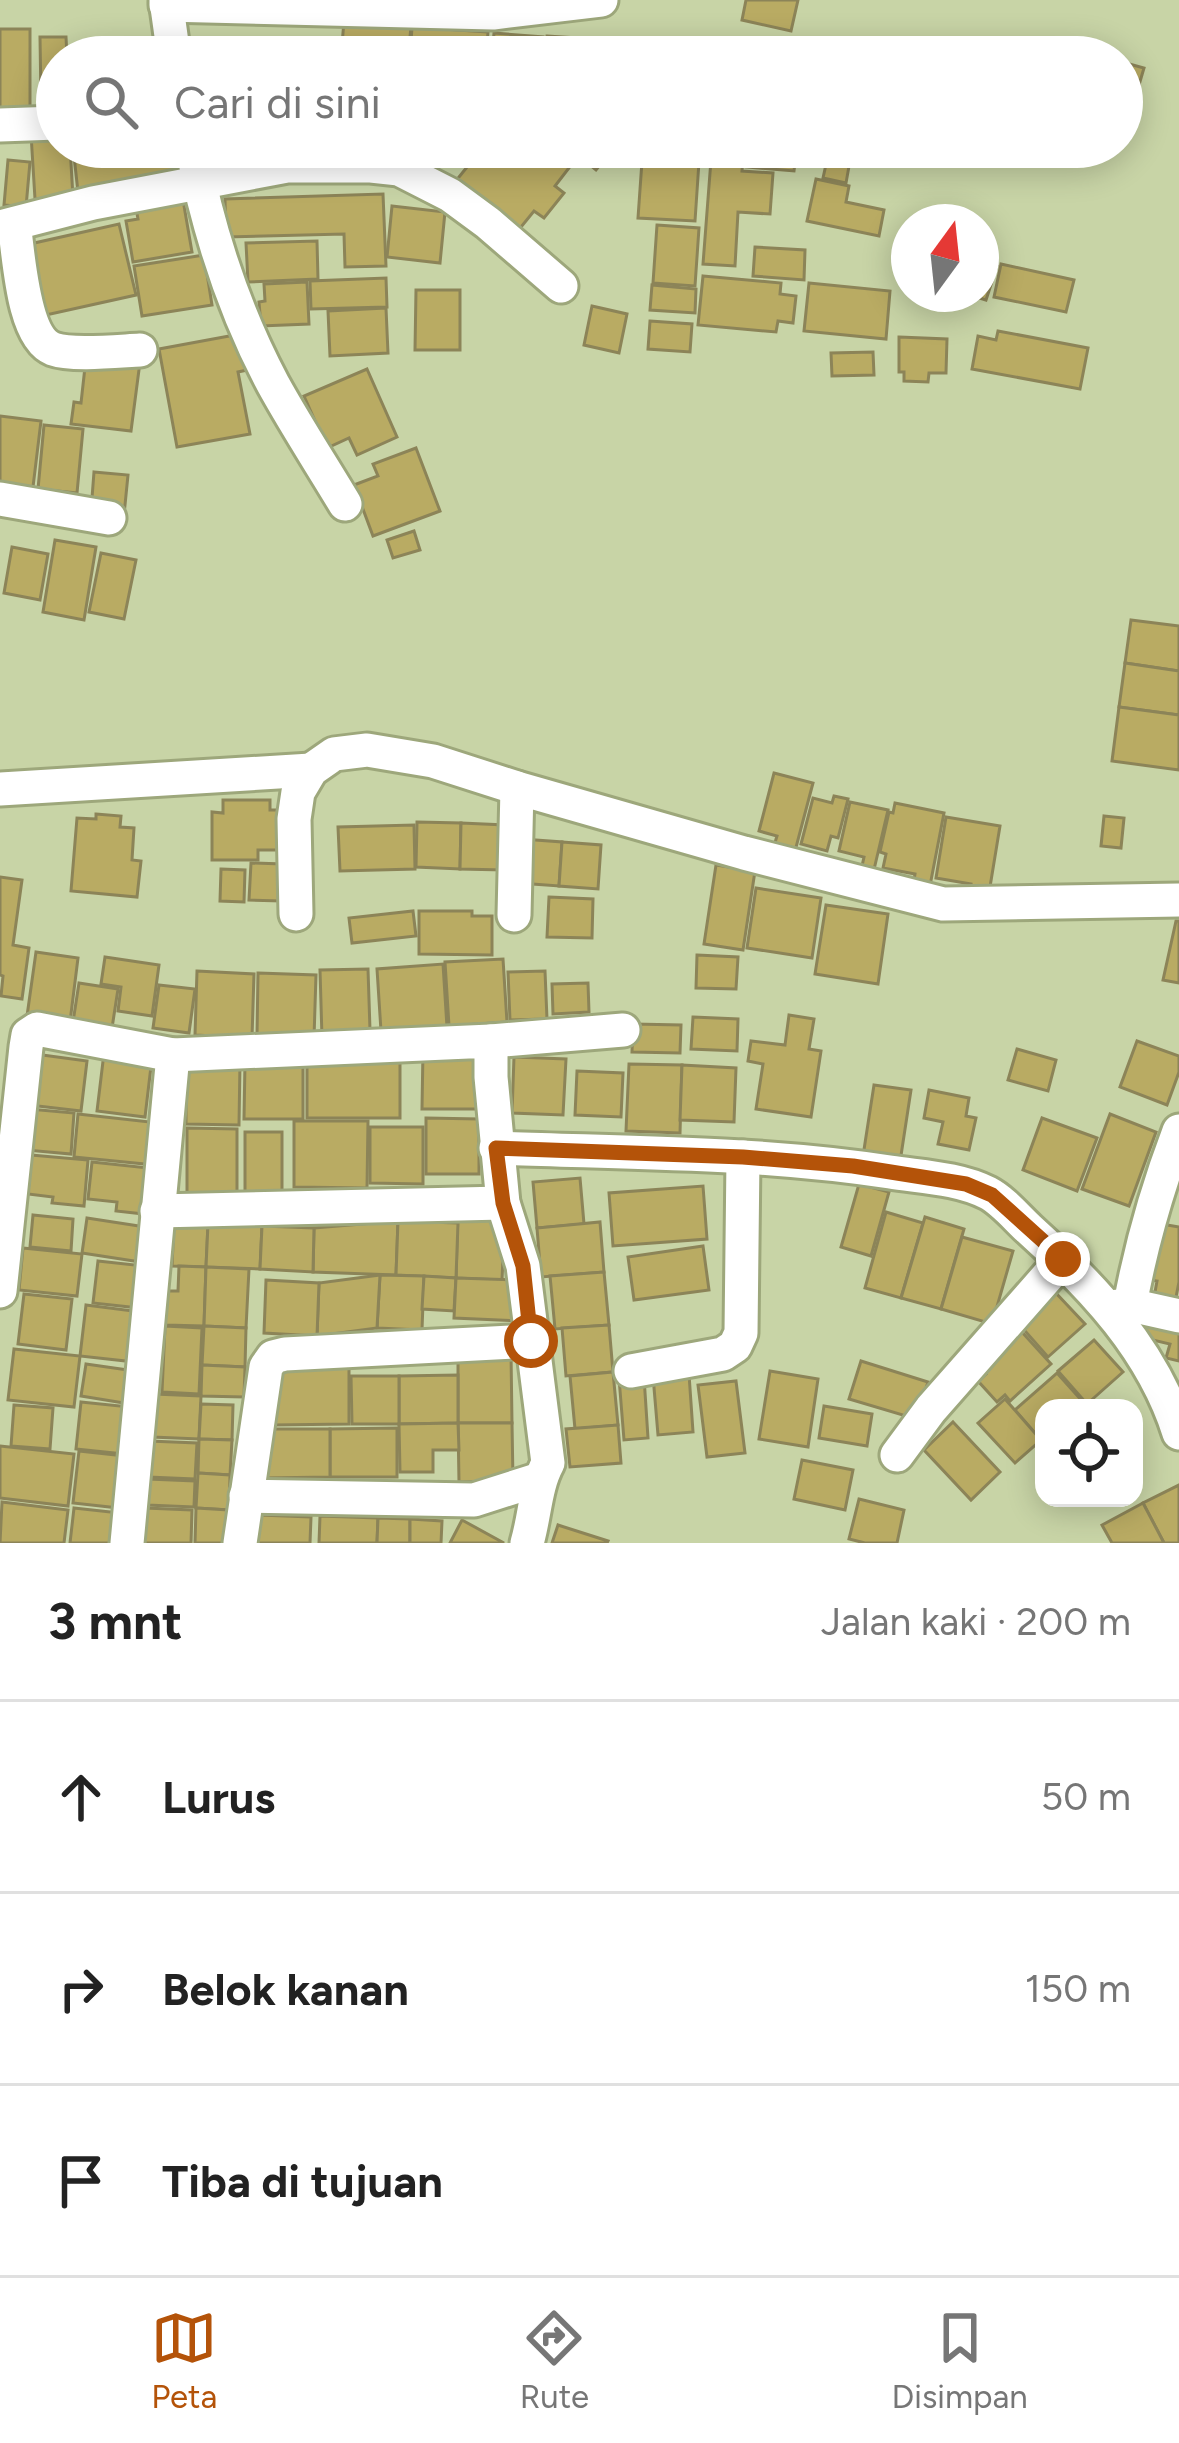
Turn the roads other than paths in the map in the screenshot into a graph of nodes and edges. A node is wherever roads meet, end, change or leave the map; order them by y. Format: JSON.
{"nodes":[{"id":1,"x":601,"y":0,"type":"edge"},
{"id":2,"x":166,"y":3,"type":"edge"},
{"id":3,"x":171,"y":36,"type":"edge"},
{"id":4,"x":36,"y":124,"type":"edge"},
{"id":5,"x":0,"y":125,"type":"edge"},
{"id":6,"x":196,"y":168,"type":"edge"},
{"id":7,"x":276,"y":168,"type":"edge"},
{"id":8,"x":390,"y":168,"type":"edge"},
{"id":9,"x":199,"y":182,"type":"junction"},
{"id":10,"x":7,"y":226,"type":"edge"},
{"id":11,"x":561,"y":286,"type":"dead end"},
{"id":12,"x":140,"y":350,"type":"dead end"},
{"id":13,"x":0,"y":499,"type":"edge"},
{"id":14,"x":345,"y":503,"type":"dead end"},
{"id":15,"x":109,"y":518,"type":"dead end"},
{"id":16,"x":311,"y":770,"type":"junction"},
{"id":17,"x":517,"y":788,"type":"junction"},
{"id":18,"x":0,"y":789,"type":"edge"},
{"id":19,"x":1179,"y":900,"type":"edge"},
{"id":20,"x":296,"y":914,"type":"dead end"},
{"id":21,"x":514,"y":915,"type":"dead end"},
{"id":22,"x":622,"y":1030,"type":"dead end"},
{"id":23,"x":490,"y":1041,"type":"junction"},
{"id":24,"x":172,"y":1055,"type":"junction"},
{"id":25,"x":1179,"y":1131,"type":"edge"},
{"id":26,"x":496,"y":1148,"type":"junction"},
{"id":27,"x":743,"y":1157,"type":"junction"},
{"id":28,"x":503,"y":1203,"type":"junction"},
{"id":29,"x":157,"y":1211,"type":"junction"},
{"id":30,"x":1063,"y":1259,"type":"junction"},
{"id":31,"x":0,"y":1291,"type":"edge"},
{"id":32,"x":1119,"y":1306,"type":"junction"},
{"id":33,"x":1179,"y":1316,"type":"edge"},
{"id":34,"x":531,"y":1341,"type":"junction"},
{"id":35,"x":631,"y":1371,"type":"dead end"},
{"id":36,"x":1179,"y":1433,"type":"edge"},
{"id":37,"x":897,"y":1455,"type":"dead end"},
{"id":38,"x":539,"y":1479,"type":"junction"},
{"id":39,"x":246,"y":1496,"type":"junction"},
{"id":40,"x":127,"y":1543,"type":"edge"},
{"id":41,"x":240,"y":1543,"type":"edge"},
{"id":42,"x":527,"y":1543,"type":"edge"}],
"edges":[{"from":1,"to":2,"type":"street"},
{"from":2,"to":3,"type":"street"},
{"from":4,"to":5,"type":"street"},
{"from":6,"to":9,"type":"street"},
{"from":7,"to":9,"type":"street"},
{"from":8,"to":11,"type":"street"},
{"from":9,"to":10,"type":"street"},
{"from":9,"to":14,"type":"street"},
{"from":10,"to":12,"type":"street"},
{"from":13,"to":15,"type":"street"},
{"from":16,"to":17,"type":"street"},
{"from":16,"to":18,"type":"street"},
{"from":16,"to":20,"type":"street"},
{"from":17,"to":19,"type":"street"},
{"from":17,"to":21,"type":"street"},
{"from":22,"to":23,"type":"street"},
{"from":23,"to":24,"type":"street"},
{"from":23,"to":26,"type":"street"},
{"from":24,"to":29,"type":"street"},
{"from":24,"to":31,"type":"street"},
{"from":25,"to":32,"type":"street"},
{"from":26,"to":27,"type":"street"},
{"from":26,"to":28,"type":"street"},
{"from":27,"to":30,"type":"street"},
{"from":27,"to":35,"type":"street"},
{"from":28,"to":29,"type":"street"},
{"from":28,"to":34,"type":"street"},
{"from":29,"to":40,"type":"street"},
{"from":30,"to":32,"type":"street"},
{"from":30,"to":37,"type":"street"},
{"from":32,"to":33,"type":"street"},
{"from":32,"to":36,"type":"street"},
{"from":34,"to":38,"type":"street"},
{"from":34,"to":39,"type":"street"},
{"from":38,"to":39,"type":"street"},
{"from":38,"to":42,"type":"street"},
{"from":39,"to":41,"type":"street"}]}
